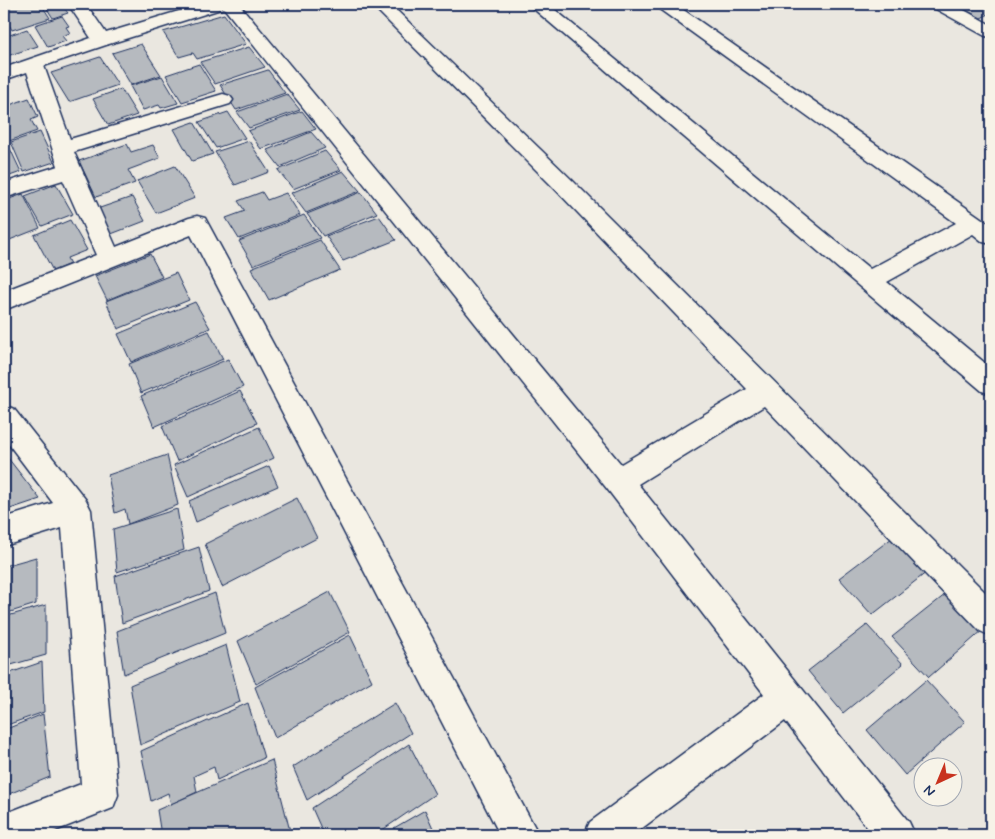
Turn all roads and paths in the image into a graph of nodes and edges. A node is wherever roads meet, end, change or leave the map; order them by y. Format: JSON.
{"nodes":[{"id":1,"x":77,"y":4,"type":"edge"},
{"id":2,"x":220,"y":4,"type":"edge"},
{"id":3,"x":230,"y":4,"type":"edge"},
{"id":4,"x":380,"y":4,"type":"edge"},
{"id":5,"x":537,"y":4,"type":"edge"},
{"id":6,"x":664,"y":4,"type":"edge"},
{"id":7,"x":940,"y":4,"type":"edge"},
{"id":8,"x":991,"y":32,"type":"edge"},
{"id":9,"x":102,"y":40,"type":"junction"},
{"id":10,"x":34,"y":64,"type":"junction"},
{"id":11,"x":4,"y":74,"type":"edge"},
{"id":12,"x":223,"y":100,"type":"dead end"},
{"id":13,"x":67,"y":159,"type":"junction"},
{"id":14,"x":4,"y":191,"type":"edge"},
{"id":15,"x":982,"y":230,"type":"edge"},
{"id":16,"x":109,"y":258,"type":"junction"},
{"id":17,"x":868,"y":281,"type":"junction"},
{"id":18,"x":4,"y":301,"type":"edge"},
{"id":19,"x":991,"y":383,"type":"edge"},
{"id":20,"x":765,"y":392,"type":"junction"},
{"id":21,"x":4,"y":417,"type":"edge"},
{"id":22,"x":618,"y":481,"type":"junction"},
{"id":23,"x":76,"y":510,"type":"junction"},
{"id":24,"x":4,"y":532,"type":"edge"},
{"id":25,"x":991,"y":620,"type":"edge"},
{"id":26,"x":788,"y":698,"type":"junction"},
{"id":27,"x":4,"y":833,"type":"edge"},
{"id":28,"x":520,"y":835,"type":"edge"},
{"id":29,"x":603,"y":835,"type":"edge"},
{"id":30,"x":896,"y":835,"type":"edge"}],
"edges":[{"from":1,"to":9,"type":"street"},
{"from":2,"to":9,"type":"street"},
{"from":3,"to":22,"type":"street"},
{"from":4,"to":20,"type":"street"},
{"from":5,"to":17,"type":"street"},
{"from":6,"to":15,"type":"street"},
{"from":7,"to":8,"type":"street"},
{"from":9,"to":10,"type":"street"},
{"from":10,"to":11,"type":"street"},
{"from":10,"to":13,"type":"street"},
{"from":12,"to":13,"type":"street"},
{"from":13,"to":14,"type":"street"},
{"from":13,"to":16,"type":"street"},
{"from":15,"to":17,"type":"street"},
{"from":16,"to":18,"type":"street"},
{"from":16,"to":28,"type":"street"},
{"from":17,"to":19,"type":"street"},
{"from":20,"to":22,"type":"street"},
{"from":20,"to":25,"type":"street"},
{"from":21,"to":23,"type":"street"},
{"from":22,"to":26,"type":"street"},
{"from":23,"to":24,"type":"street"},
{"from":23,"to":27,"type":"street"},
{"from":26,"to":29,"type":"street"},
{"from":26,"to":30,"type":"street"}]}
